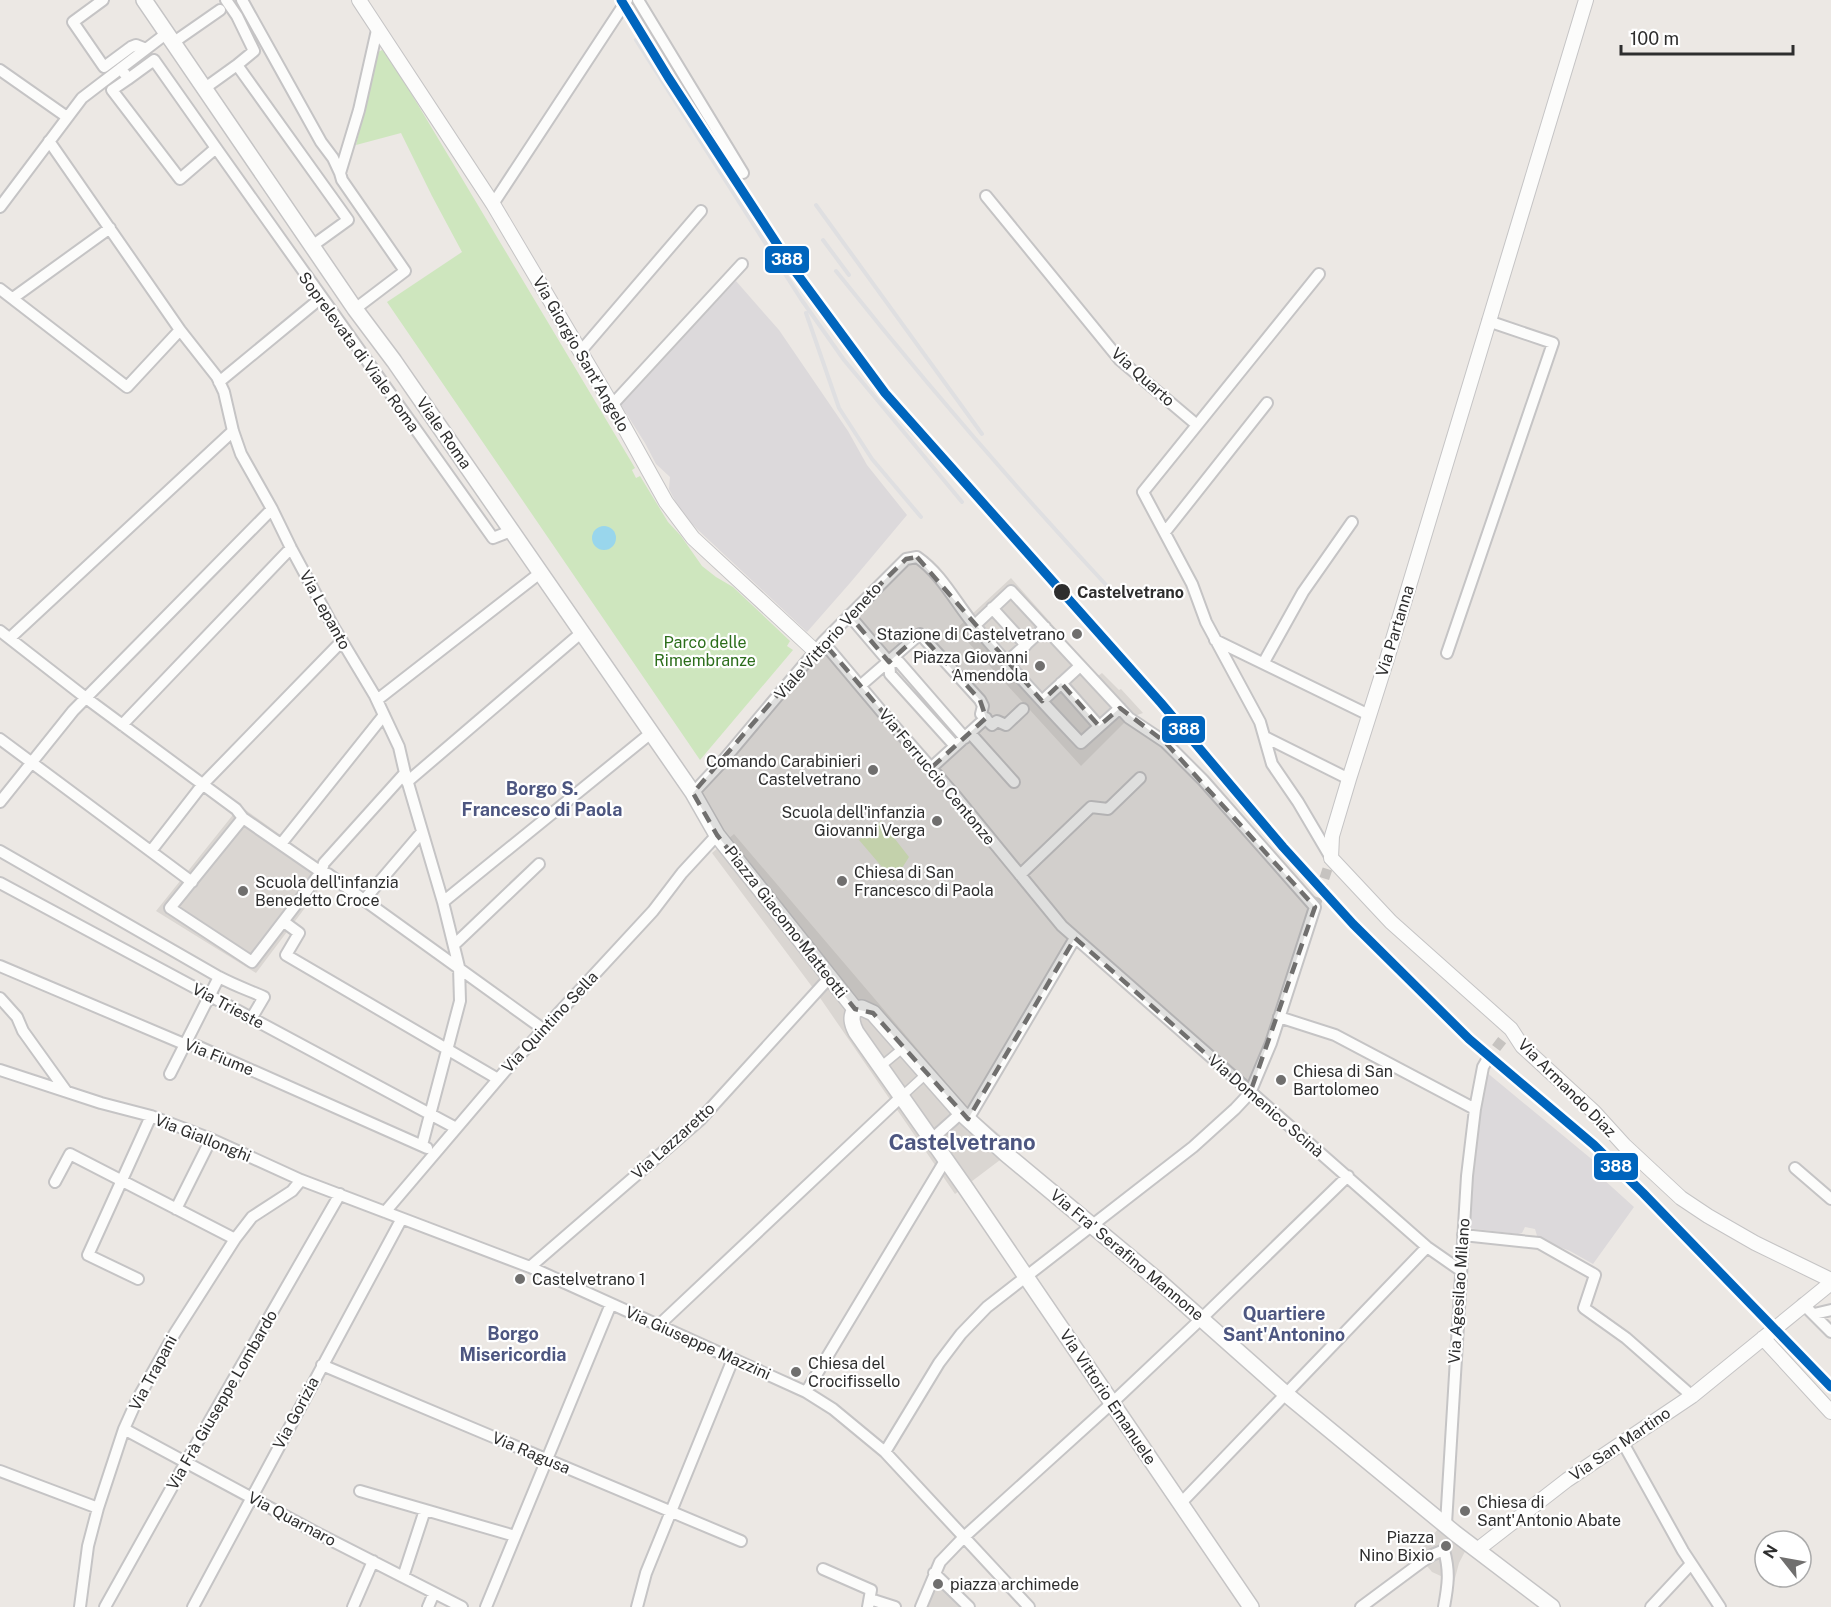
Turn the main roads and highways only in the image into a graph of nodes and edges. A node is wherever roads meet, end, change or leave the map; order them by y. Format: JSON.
{"nodes":[{"id":1,"x":144,"y":0,"type":"edge"},
{"id":2,"x":717,"y":835,"type":"joint"},
{"id":3,"x":855,"y":1009,"type":"junction"},
{"id":4,"x":1006,"y":1154,"type":"joint"},
{"id":5,"x":965,"y":1186,"type":"joint"},
{"id":6,"x":1251,"y":1607,"type":"edge"},
{"id":7,"x":1552,"y":1607,"type":"edge"}],
"edges":[{"from":1,"to":2,"type":"main road","name":"Viale Roma"},
{"from":2,"to":3,"type":"main road","name":"Piazza Giacomo Matteotti"},
{"from":3,"to":4,"type":"main road","name":"Piazza Giacomo Matteotti"},
{"from":3,"to":5,"type":"main road","name":"Piazza Giacomo Matteotti"},
{"from":4,"to":7,"type":"main road","name":"Via Fra' Serafino Mannone"},
{"from":5,"to":6,"type":"main road","name":"Via Vittorio Emanuele"}]}
